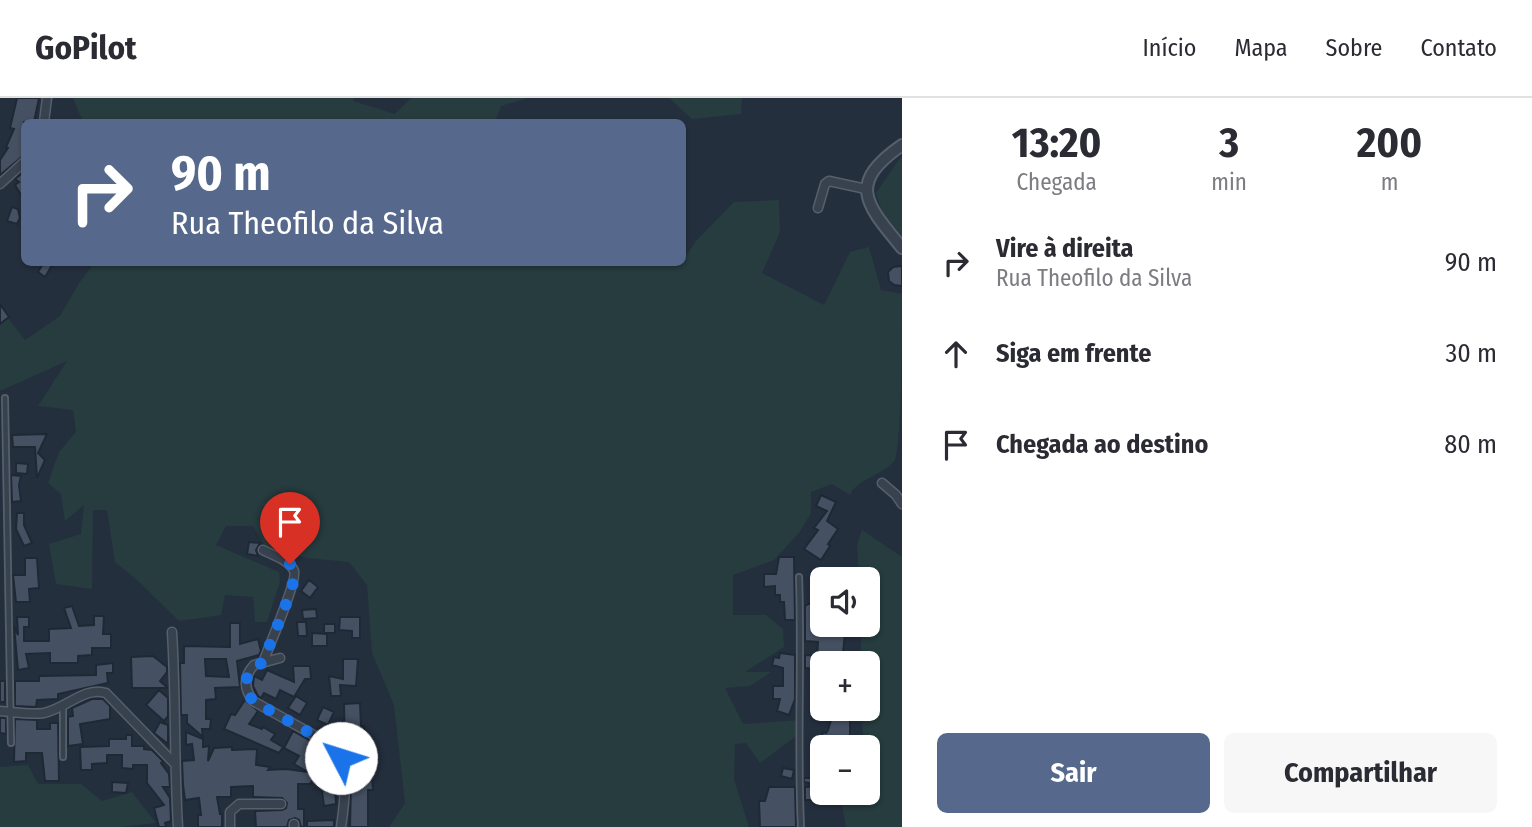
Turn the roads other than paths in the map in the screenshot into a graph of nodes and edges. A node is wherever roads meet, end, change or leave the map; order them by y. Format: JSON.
{"nodes":[{"id":1,"x":47,"y":98,"type":"edge"},
{"id":2,"x":44,"y":119,"type":"edge"},
{"id":3,"x":899,"y":148,"type":"edge"},
{"id":4,"x":21,"y":165,"type":"edge"},
{"id":5,"x":0,"y":184,"type":"edge"},
{"id":6,"x":866,"y":189,"type":"junction"},
{"id":7,"x":818,"y":208,"type":"dead end"},
{"id":8,"x":902,"y":248,"type":"edge"},
{"id":9,"x":5,"y":398,"type":"dead end"},
{"id":10,"x":882,"y":483,"type":"dead end"},
{"id":11,"x":902,"y":504,"type":"edge"},
{"id":12,"x":263,"y":550,"type":"dead end"},
{"id":13,"x":799,"y":577,"type":"dead end"},
{"id":14,"x":172,"y":632,"type":"dead end"},
{"id":15,"x":280,"y":658,"type":"dead end"},
{"id":16,"x":263,"y":663,"type":"junction"},
{"id":17,"x":63,"y":708,"type":"junction"},
{"id":18,"x":0,"y":710,"type":"edge"},
{"id":19,"x":10,"y":712,"type":"junction"},
{"id":20,"x":11,"y":743,"type":"dead end"},
{"id":21,"x":63,"y":757,"type":"dead end"},
{"id":22,"x":174,"y":763,"type":"junction"},
{"id":23,"x":281,"y":804,"type":"dead end"},
{"id":24,"x":178,"y":827,"type":"edge"},
{"id":25,"x":230,"y":827,"type":"edge"},
{"id":26,"x":341,"y":827,"type":"edge"},
{"id":27,"x":801,"y":827,"type":"edge"}],
"edges":[{"from":1,"to":2,"type":"street"},
{"from":3,"to":6,"type":"street"},
{"from":4,"to":5,"type":"street"},
{"from":6,"to":7,"type":"street"},
{"from":6,"to":8,"type":"street"},
{"from":9,"to":19,"type":"lane"},
{"from":10,"to":11,"type":"street"},
{"from":12,"to":16,"type":"street"},
{"from":13,"to":27,"type":"lane"},
{"from":14,"to":22,"type":"street"},
{"from":15,"to":16,"type":"street"},
{"from":16,"to":26,"type":"street"},
{"from":17,"to":19,"type":"street"},
{"from":17,"to":21,"type":"lane"},
{"from":17,"to":22,"type":"street"},
{"from":18,"to":19,"type":"street"},
{"from":19,"to":20,"type":"lane"},
{"from":22,"to":24,"type":"street"},
{"from":23,"to":25,"type":"street"}]}
